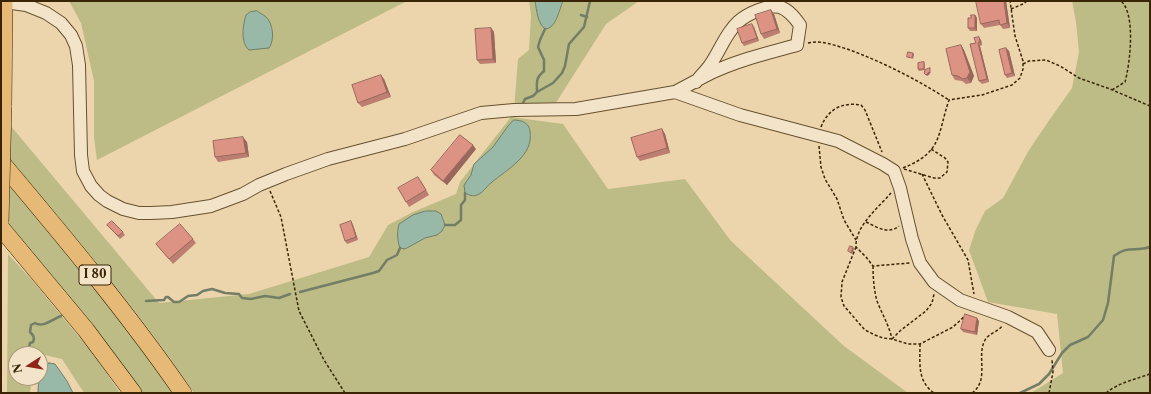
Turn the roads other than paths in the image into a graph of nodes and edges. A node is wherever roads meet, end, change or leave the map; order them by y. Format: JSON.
{"nodes":[{"id":1,"x":5,"y":2,"type":"edge"},
{"id":2,"x":696,"y":82,"type":"junction"},
{"id":3,"x":675,"y":92,"type":"junction"},
{"id":4,"x":1,"y":162,"type":"edge"},
{"id":5,"x":1,"y":222,"type":"edge"},
{"id":6,"x":1,"y":228,"type":"edge"},
{"id":7,"x":1049,"y":350,"type":"road end"},
{"id":8,"x":132,"y":393,"type":"edge"},
{"id":9,"x":183,"y":393,"type":"edge"}],
"edges":[{"from":1,"to":3,"type":"lane"},
{"from":1,"to":5,"type":"main road","bridge":true},
{"from":2,"to":2,"type":"lane"},
{"from":2,"to":3,"type":"lane"},
{"from":3,"to":7,"type":"lane"},
{"from":4,"to":9,"type":"highway","number":"I 80"},
{"from":6,"to":8,"type":"highway"}]}
